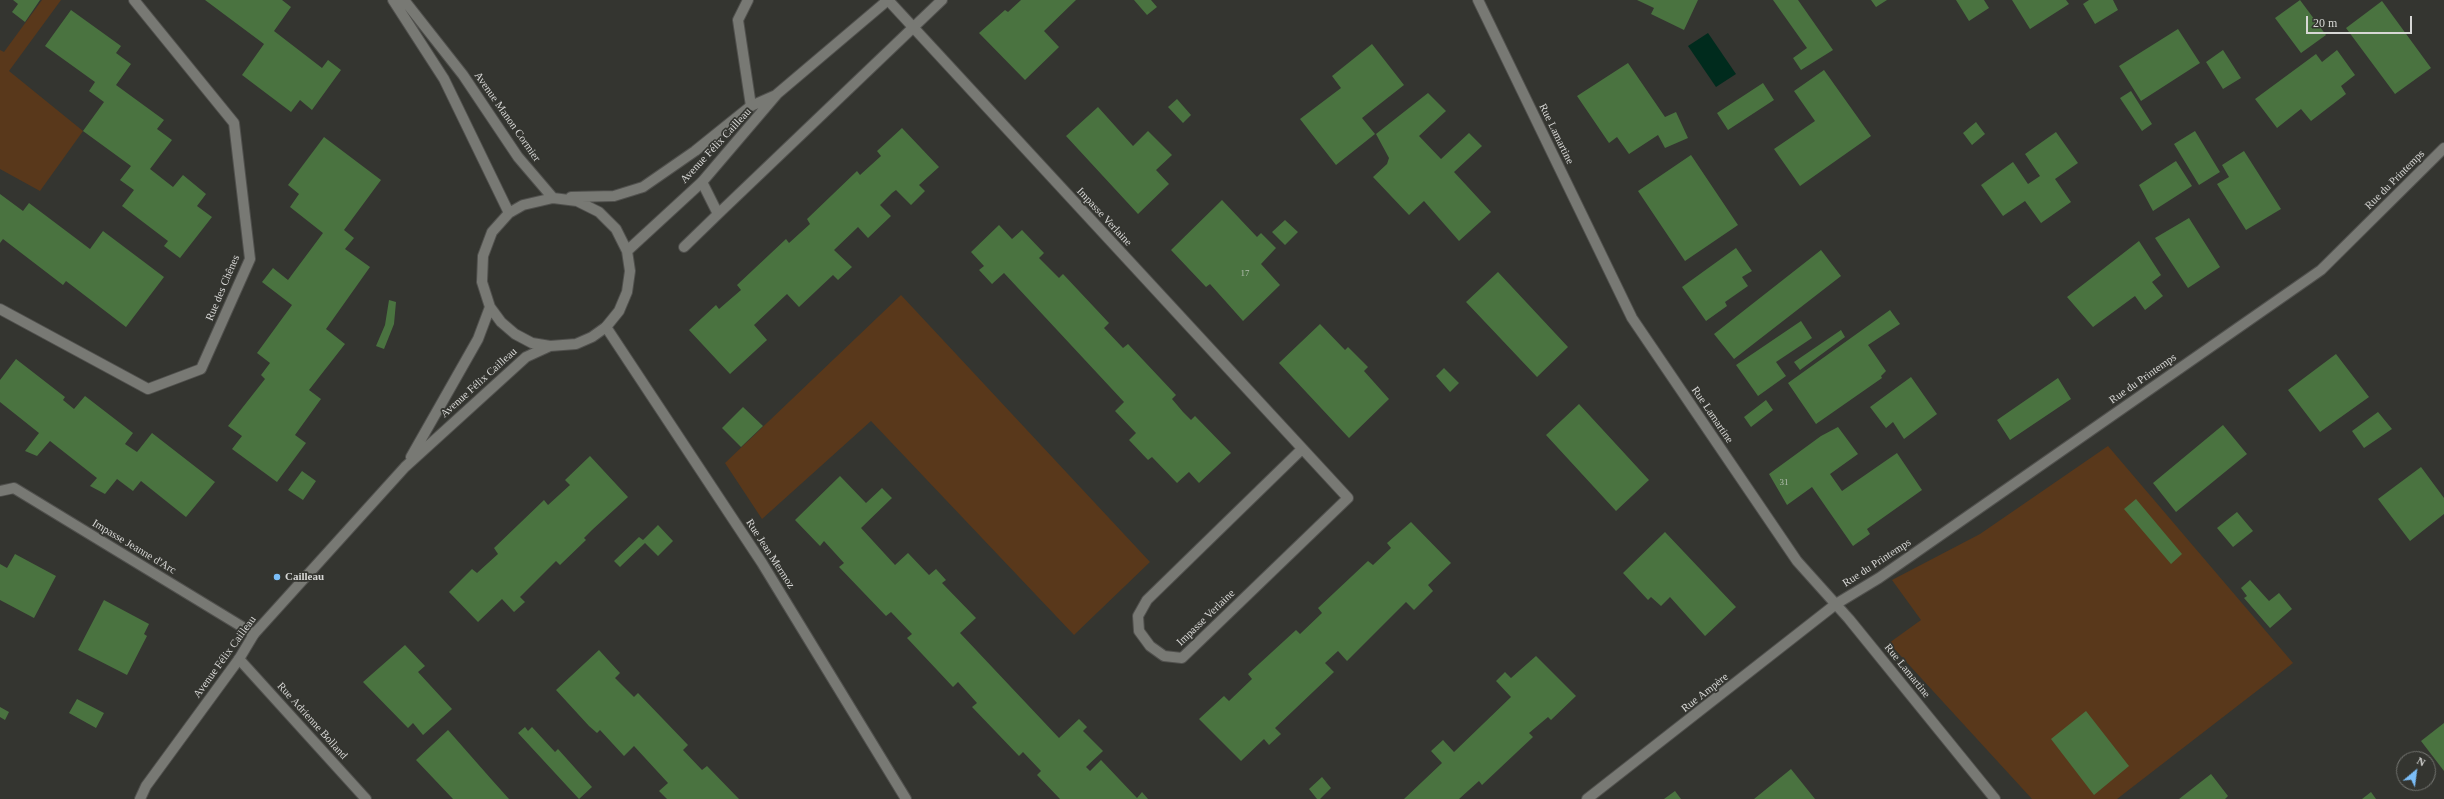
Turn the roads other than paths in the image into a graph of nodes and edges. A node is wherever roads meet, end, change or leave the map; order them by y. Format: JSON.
{"nodes":[{"id":1,"x":134,"y":0,"type":"edge"},
{"id":2,"x":394,"y":0,"type":"edge"},
{"id":3,"x":404,"y":0,"type":"edge"},
{"id":4,"x":748,"y":0,"type":"edge"},
{"id":5,"x":888,"y":0,"type":"edge"},
{"id":6,"x":942,"y":0,"type":"edge"},
{"id":7,"x":1478,"y":0,"type":"edge"},
{"id":8,"x":913,"y":28,"type":"junction"},
{"id":9,"x":777,"y":94,"type":"junction"},
{"id":10,"x":751,"y":106,"type":"junction"},
{"id":11,"x":2444,"y":148,"type":"edge"},
{"id":12,"x":702,"y":182,"type":"junction"},
{"id":13,"x":553,"y":198,"type":"junction"},
{"id":14,"x":510,"y":213,"type":"junction"},
{"id":15,"x":718,"y":214,"type":"junction"},
{"id":16,"x":684,"y":247,"type":"dead end"},
{"id":17,"x":627,"y":251,"type":"junction"},
{"id":18,"x":490,"y":307,"type":"junction"},
{"id":19,"x":0,"y":309,"type":"edge"},
{"id":20,"x":606,"y":327,"type":"junction"},
{"id":21,"x":550,"y":346,"type":"junction"},
{"id":22,"x":1302,"y":449,"type":"junction"},
{"id":23,"x":405,"y":467,"type":"junction"},
{"id":24,"x":0,"y":491,"type":"edge"},
{"id":25,"x":1836,"y":604,"type":"junction"},
{"id":26,"x":254,"y":634,"type":"junction"},
{"id":27,"x":239,"y":658,"type":"junction"},
{"id":28,"x":140,"y":799,"type":"edge"},
{"id":29,"x":366,"y":799,"type":"edge"},
{"id":30,"x":906,"y":799,"type":"edge"},
{"id":31,"x":1587,"y":799,"type":"edge"},
{"id":32,"x":1995,"y":799,"type":"edge"}],
"edges":[{"from":1,"to":19,"type":"street","name":"Rue des Chênes"},
{"from":2,"to":14,"type":"street"},
{"from":3,"to":13,"type":"street","name":"Avenue Manon Cormier"},
{"from":4,"to":10,"type":"street"},
{"from":5,"to":8,"type":"street","name":"Impasse Verlaine"},
{"from":5,"to":9,"type":"street","name":"Avenue Félix Cailleau"},
{"from":6,"to":8,"type":"street"},
{"from":7,"to":25,"type":"street","name":"Rue Lamartine"},
{"from":8,"to":15,"type":"street"},
{"from":8,"to":22,"type":"street","name":"Impasse Verlaine"},
{"from":9,"to":10,"type":"street"},
{"from":9,"to":12,"type":"street","name":"Avenue Félix Cailleau"},
{"from":10,"to":13,"type":"street"},
{"from":11,"to":25,"type":"street","name":"Rue du Printemps"},
{"from":12,"to":15,"type":"street"},
{"from":12,"to":17,"type":"street","name":"Avenue Félix Cailleau"},
{"from":13,"to":14,"type":"street"},
{"from":13,"to":17,"type":"street"},
{"from":14,"to":18,"type":"street"},
{"from":15,"to":16,"type":"street"},
{"from":17,"to":20,"type":"street","name":"Avenue Félix Cailleau"},
{"from":18,"to":21,"type":"street"},
{"from":18,"to":23,"type":"street"},
{"from":20,"to":21,"type":"street","name":"Avenue Félix Cailleau"},
{"from":20,"to":30,"type":"street","name":"Rue Jean Mermoz"},
{"from":21,"to":23,"type":"street","name":"Avenue Félix Cailleau"},
{"from":22,"to":22,"type":"street","name":"Impasse Verlaine"},
{"from":23,"to":26,"type":"street","name":"Avenue Félix Cailleau"},
{"from":24,"to":26,"type":"street","name":"Impasse Jeanne d'Arc"},
{"from":25,"to":31,"type":"street","name":"Rue Ampère"},
{"from":25,"to":32,"type":"street","name":"Rue Lamartine"},
{"from":26,"to":27,"type":"street","name":"Avenue Félix Cailleau"},
{"from":27,"to":28,"type":"street","name":"Avenue Félix Cailleau"},
{"from":27,"to":29,"type":"street","name":"Rue Adrienne Bolland"}]}
